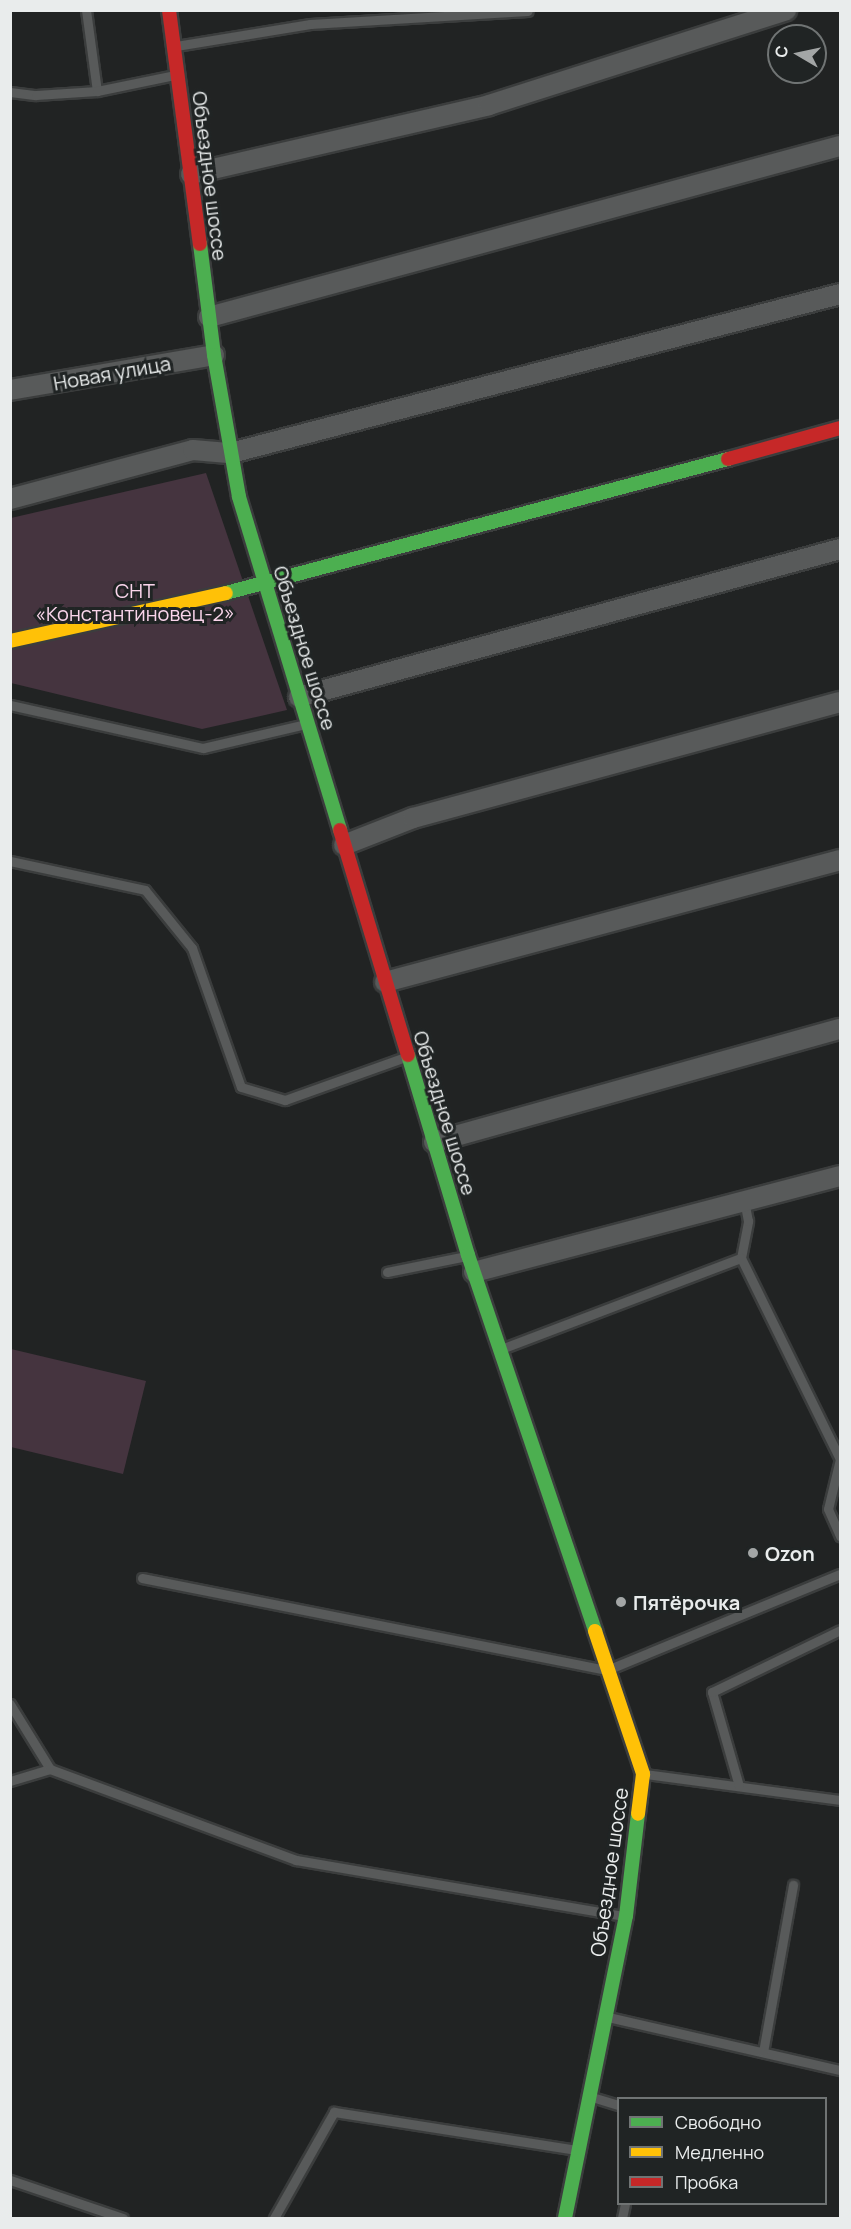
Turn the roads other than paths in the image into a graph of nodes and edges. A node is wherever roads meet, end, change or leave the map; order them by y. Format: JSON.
{"nodes":[{"id":1,"x":86,"y":10,"type":"edge"},
{"id":2,"x":169,"y":10,"type":"edge"},
{"id":3,"x":528,"y":11,"type":"edge"},
{"id":4,"x":775,"y":12,"type":"edge"},
{"id":5,"x":174,"y":47,"type":"junction"},
{"id":6,"x":178,"y":75,"type":"junction"},
{"id":7,"x":97,"y":91,"type":"junction"},
{"id":8,"x":10,"y":92,"type":"edge"},
{"id":9,"x":840,"y":146,"type":"edge"},
{"id":10,"x":191,"y":174,"type":"junction"},
{"id":11,"x":840,"y":294,"type":"edge"},
{"id":12,"x":209,"y":317,"type":"junction"},
{"id":13,"x":214,"y":355,"type":"junction"},
{"id":14,"x":10,"y":390,"type":"edge"},
{"id":15,"x":840,"y":428,"type":"edge"},
{"id":16,"x":231,"y":453,"type":"junction"},
{"id":17,"x":10,"y":499,"type":"edge"},
{"id":18,"x":840,"y":549,"type":"edge"},
{"id":19,"x":265,"y":584,"type":"junction"},
{"id":20,"x":10,"y":641,"type":"edge"},
{"id":21,"x":299,"y":697,"type":"junction"},
{"id":22,"x":840,"y":702,"type":"edge"},
{"id":23,"x":10,"y":705,"type":"edge"},
{"id":24,"x":307,"y":724,"type":"junction"},
{"id":25,"x":344,"y":845,"type":"junction"},
{"id":26,"x":840,"y":860,"type":"edge"},
{"id":27,"x":10,"y":861,"type":"edge"},
{"id":28,"x":385,"y":982,"type":"junction"},
{"id":29,"x":840,"y":1029,"type":"edge"},
{"id":30,"x":408,"y":1056,"type":"junction"},
{"id":31,"x":434,"y":1142,"type":"junction"},
{"id":32,"x":840,"y":1176,"type":"edge"},
{"id":33,"x":744,"y":1201,"type":"junction"},
{"id":34,"x":741,"y":1258,"type":"junction"},
{"id":35,"x":471,"y":1264,"type":"junction"},
{"id":36,"x":387,"y":1272,"type":"dead end"},
{"id":37,"x":500,"y":1350,"type":"junction"},
{"id":38,"x":840,"y":1459,"type":"edge"},
{"id":39,"x":840,"y":1536,"type":"edge"},
{"id":40,"x":840,"y":1574,"type":"edge"},
{"id":41,"x":142,"y":1578,"type":"dead end"},
{"id":42,"x":840,"y":1630,"type":"edge"},
{"id":43,"x":608,"y":1670,"type":"junction"},
{"id":44,"x":10,"y":1704,"type":"edge"},
{"id":45,"x":50,"y":1770,"type":"junction"},
{"id":46,"x":643,"y":1774,"type":"junction"},
{"id":47,"x":10,"y":1781,"type":"edge"},
{"id":48,"x":739,"y":1786,"type":"junction"},
{"id":49,"x":840,"y":1800,"type":"edge"},
{"id":50,"x":793,"y":1885,"type":"dead end"},
{"id":51,"x":626,"y":1916,"type":"junction"},
{"id":52,"x":606,"y":2017,"type":"junction"},
{"id":53,"x":763,"y":2052,"type":"junction"},
{"id":54,"x":840,"y":2070,"type":"edge"},
{"id":55,"x":590,"y":2096,"type":"junction"},
{"id":56,"x":617,"y":2105,"type":"edge"},
{"id":57,"x":579,"y":2150,"type":"junction"},
{"id":58,"x":10,"y":2180,"type":"edge"},
{"id":59,"x":123,"y":2218,"type":"edge"},
{"id":60,"x":274,"y":2218,"type":"edge"},
{"id":61,"x":565,"y":2218,"type":"edge"}],
"edges":[{"from":1,"to":7,"type":"lane"},
{"from":2,"to":5,"type":"main road","name":"Объездное шоссе"},
{"from":3,"to":5,"type":"lane"},
{"from":4,"to":10,"type":"street"},
{"from":5,"to":6,"type":"main road","name":"Объездное шоссе"},
{"from":6,"to":7,"type":"lane"},
{"from":6,"to":10,"type":"main road","name":"Объездное шоссе"},
{"from":7,"to":8,"type":"lane"},
{"from":9,"to":12,"type":"street"},
{"from":10,"to":12,"type":"main road","name":"Объездное шоссе"},
{"from":11,"to":16,"type":"street"},
{"from":12,"to":13,"type":"main road","name":"Объездное шоссе"},
{"from":13,"to":14,"type":"street","name":"Новая улица"},
{"from":13,"to":16,"type":"main road","name":"Объездное шоссе"},
{"from":15,"to":19,"type":"main road"},
{"from":16,"to":17,"type":"street"},
{"from":16,"to":19,"type":"main road","name":"Объездное шоссе"},
{"from":18,"to":21,"type":"street"},
{"from":19,"to":20,"type":"main road"},
{"from":19,"to":21,"type":"main road","name":"Объездное шоссе"},
{"from":21,"to":24,"type":"main road","name":"Объездное шоссе"},
{"from":22,"to":25,"type":"street"},
{"from":23,"to":24,"type":"lane"},
{"from":24,"to":25,"type":"main road","name":"Объездное шоссе"},
{"from":25,"to":28,"type":"main road","name":"Объездное шоссе"},
{"from":26,"to":28,"type":"street"},
{"from":27,"to":30,"type":"lane"},
{"from":28,"to":30,"type":"main road","name":"Объездное шоссе"},
{"from":29,"to":31,"type":"street"},
{"from":30,"to":31,"type":"main road","name":"Объездное шоссе"},
{"from":31,"to":35,"type":"main road","name":"Объездное шоссе"},
{"from":32,"to":33,"type":"street"},
{"from":33,"to":34,"type":"lane"},
{"from":33,"to":35,"type":"street"},
{"from":34,"to":37,"type":"lane"},
{"from":34,"to":38,"type":"lane"},
{"from":35,"to":36,"type":"lane"},
{"from":35,"to":37,"type":"main road","name":"Объездное шоссе"},
{"from":37,"to":43,"type":"main road","name":"Объездное шоссе"},
{"from":38,"to":39,"type":"lane"},
{"from":40,"to":43,"type":"lane"},
{"from":41,"to":43,"type":"lane"},
{"from":42,"to":48,"type":"lane"},
{"from":43,"to":46,"type":"main road","name":"Объездное шоссе"},
{"from":44,"to":45,"type":"lane"},
{"from":45,"to":47,"type":"lane"},
{"from":45,"to":51,"type":"lane"},
{"from":46,"to":48,"type":"lane"},
{"from":46,"to":51,"type":"main road","name":"Объездное шоссе"},
{"from":48,"to":49,"type":"lane"},
{"from":50,"to":53,"type":"lane"},
{"from":51,"to":52,"type":"main road","name":"Объездное шоссе"},
{"from":52,"to":53,"type":"lane"},
{"from":52,"to":55,"type":"main road","name":"Объездное шоссе"},
{"from":53,"to":54,"type":"lane"},
{"from":55,"to":56,"type":"lane"},
{"from":55,"to":57,"type":"main road","name":"Объездное шоссе"},
{"from":57,"to":60,"type":"lane"},
{"from":57,"to":61,"type":"main road","name":"Объездное шоссе"},
{"from":58,"to":59,"type":"lane"}]}
